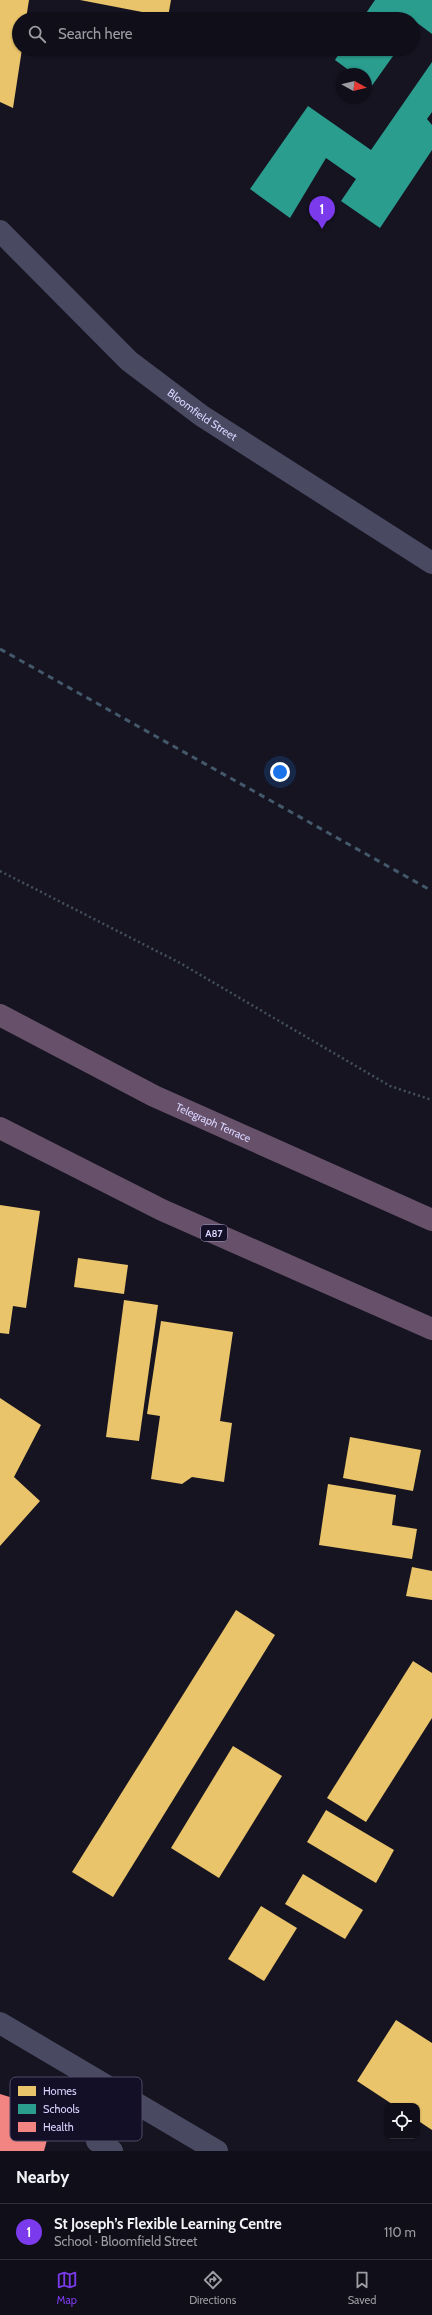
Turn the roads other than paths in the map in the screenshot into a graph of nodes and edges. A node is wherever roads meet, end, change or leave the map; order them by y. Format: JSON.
{"nodes":[{"id":1,"x":0,"y":231,"type":"edge"},
{"id":2,"x":432,"y":563,"type":"edge"},
{"id":3,"x":0,"y":1015,"type":"edge"},
{"id":4,"x":0,"y":1128,"type":"edge"},
{"id":5,"x":431,"y":1219,"type":"edge"},
{"id":6,"x":432,"y":1328,"type":"edge"},
{"id":7,"x":0,"y":2023,"type":"edge"},
{"id":8,"x":90,"y":2077,"type":"edge"},
{"id":9,"x":142,"y":2108,"type":"edge"},
{"id":10,"x":217,"y":2151,"type":"edge"}],
"edges":[{"from":1,"to":2,"type":"street","name":"Bloomfield Street"},
{"from":3,"to":5,"type":"highway","name":"Telegraph Terrace"},
{"from":4,"to":6,"type":"highway","number":"A87"},
{"from":7,"to":8,"type":"street"},
{"from":9,"to":10,"type":"street"}]}
